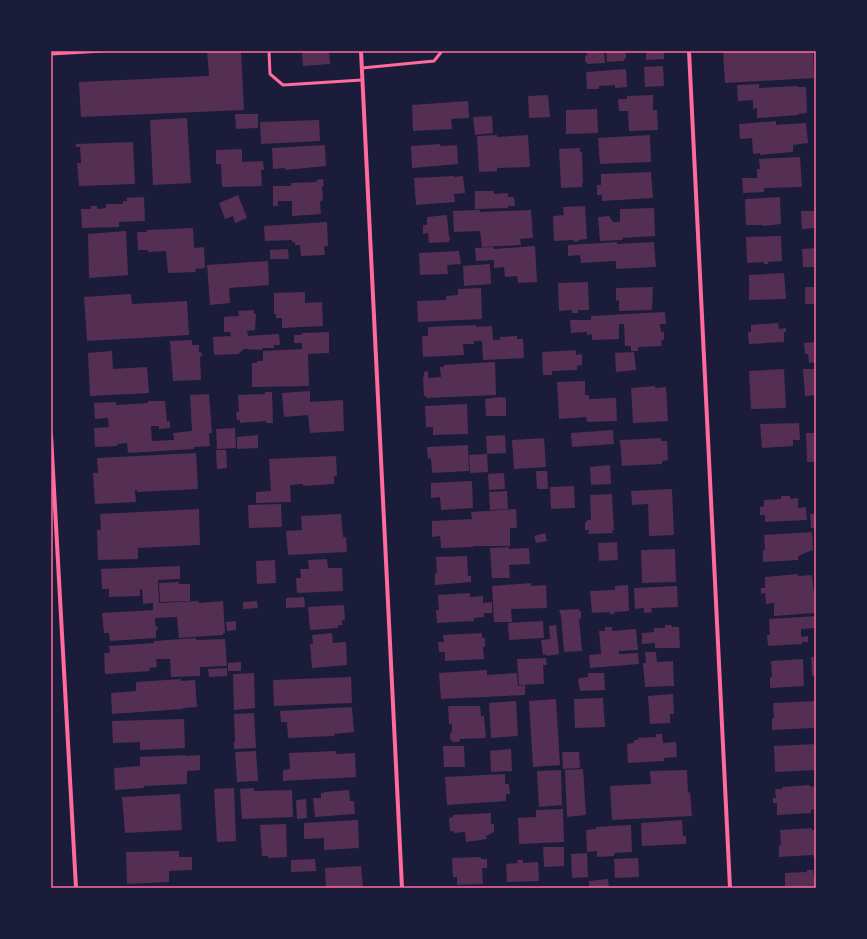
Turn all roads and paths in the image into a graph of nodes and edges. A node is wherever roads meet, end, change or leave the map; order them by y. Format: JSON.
{"nodes":[{"id":1,"x":103,"y":51,"type":"edge"},
{"id":2,"x":269,"y":51,"type":"edge"},
{"id":3,"x":361,"y":51,"type":"edge"},
{"id":4,"x":442,"y":51,"type":"edge"},
{"id":5,"x":689,"y":51,"type":"edge"},
{"id":6,"x":51,"y":54,"type":"edge"},
{"id":7,"x":362,"y":68,"type":"junction"},
{"id":8,"x":362,"y":80,"type":"junction"},
{"id":9,"x":51,"y":435,"type":"edge"},
{"id":10,"x":76,"y":888,"type":"edge"},
{"id":11,"x":402,"y":888,"type":"edge"},
{"id":12,"x":730,"y":888,"type":"edge"}],
"edges":[{"from":1,"to":6,"type":"lane"},
{"from":2,"to":8,"type":"lane"},
{"from":3,"to":7,"type":"street"},
{"from":4,"to":7,"type":"lane"},
{"from":5,"to":12,"type":"street"},
{"from":7,"to":8,"type":"street"},
{"from":8,"to":11,"type":"street"},
{"from":9,"to":10,"type":"street"}]}
